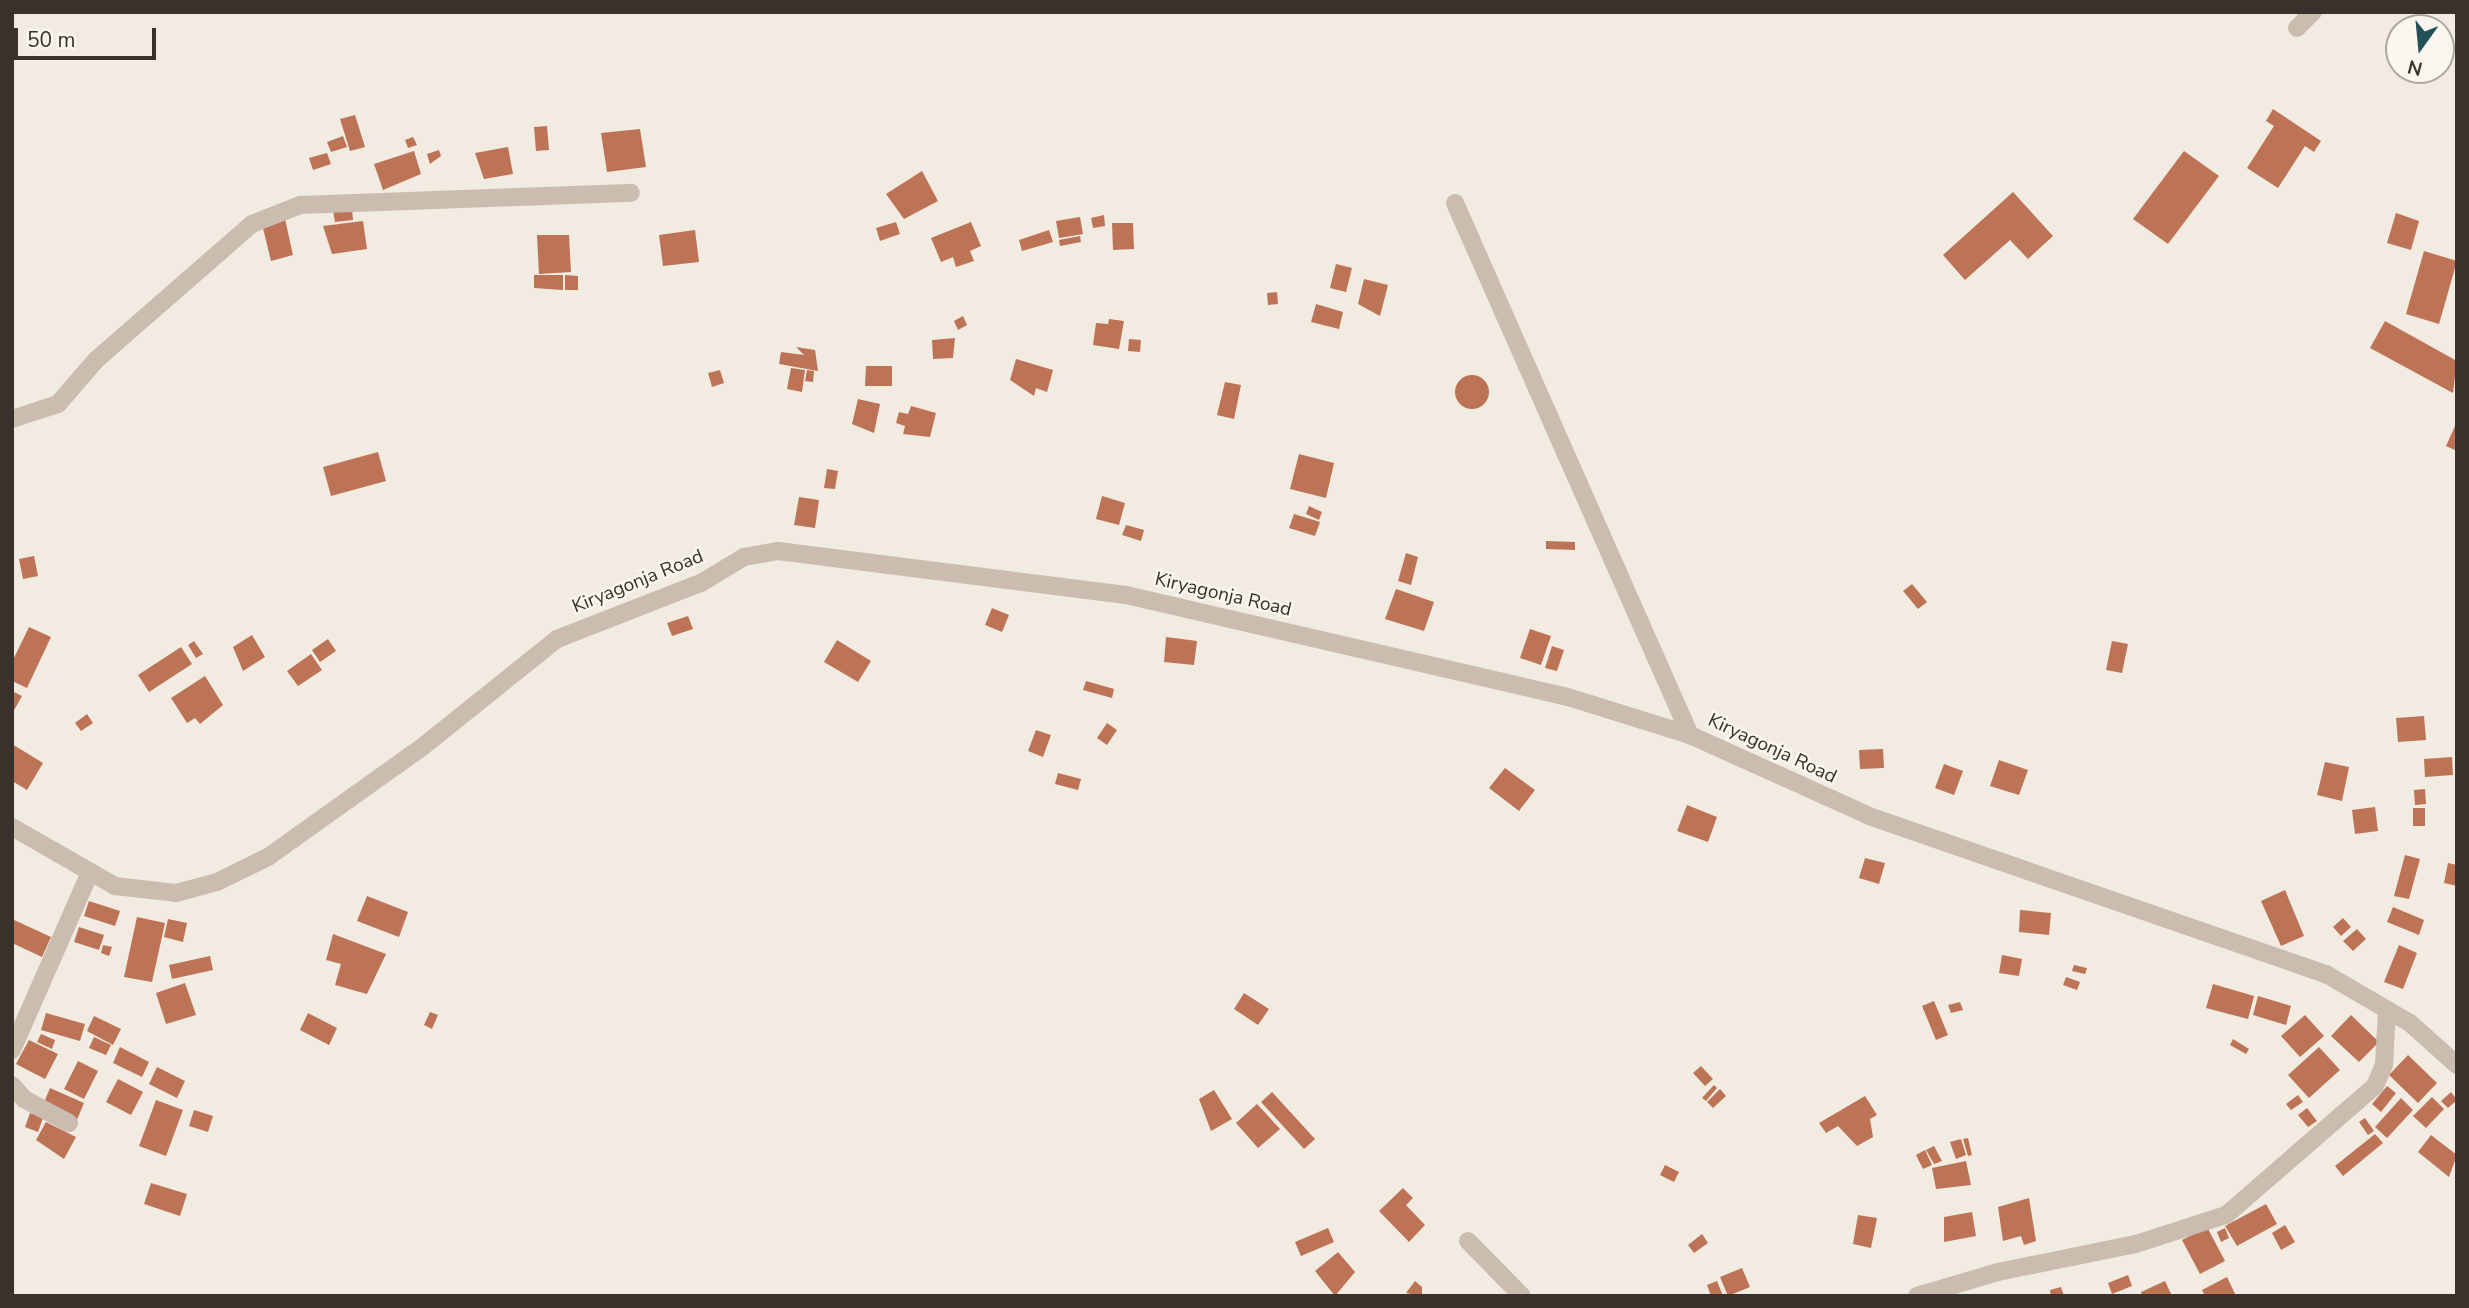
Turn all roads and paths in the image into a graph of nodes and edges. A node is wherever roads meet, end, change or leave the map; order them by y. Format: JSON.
{"nodes":[{"id":1,"x":2313,"y":12,"type":"edge"},
{"id":2,"x":2297,"y":28,"type":"dead end"},
{"id":3,"x":631,"y":193,"type":"dead end"},
{"id":4,"x":1455,"y":203,"type":"dead end"},
{"id":5,"x":12,"y":419,"type":"edge"},
{"id":6,"x":1690,"y":735,"type":"junction"},
{"id":7,"x":12,"y":827,"type":"edge"},
{"id":8,"x":89,"y":875,"type":"junction"},
{"id":9,"x":2387,"y":1010,"type":"junction"},
{"id":10,"x":12,"y":1050,"type":"edge"},
{"id":11,"x":2456,"y":1063,"type":"edge"},
{"id":12,"x":12,"y":1084,"type":"edge"},
{"id":13,"x":69,"y":1123,"type":"dead end"},
{"id":14,"x":1468,"y":1241,"type":"dead end"},
{"id":15,"x":1522,"y":1296,"type":"edge"},
{"id":16,"x":1917,"y":1296,"type":"edge"}],
"edges":[{"from":1,"to":2,"type":"street"},
{"from":3,"to":5,"type":"street"},
{"from":4,"to":6,"type":"street"},
{"from":6,"to":8,"type":"street","name":"Kiryagonja Road"},
{"from":6,"to":9,"type":"street","name":"Kiryagonja Road"},
{"from":7,"to":8,"type":"street","name":"Kiryagonja Road"},
{"from":8,"to":10,"type":"street"},
{"from":9,"to":11,"type":"street","name":"Kiryagonja Road"},
{"from":9,"to":16,"type":"street"},
{"from":12,"to":13,"type":"street"},
{"from":14,"to":15,"type":"street"}]}
